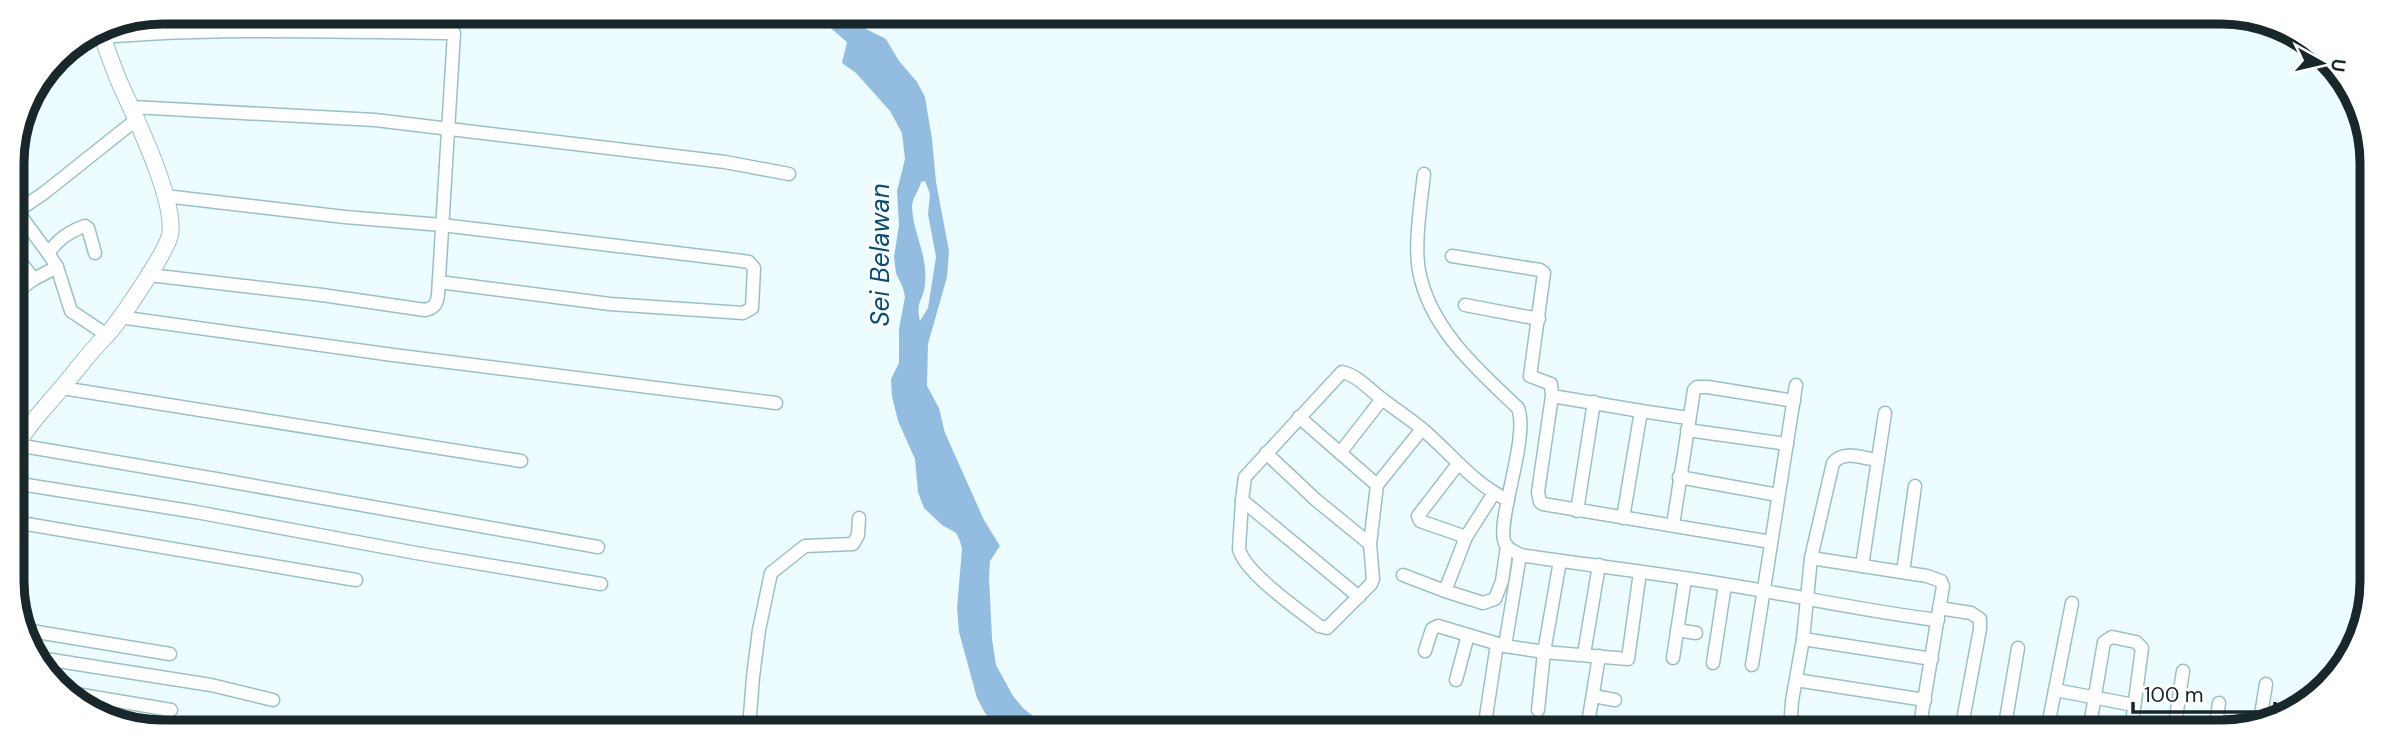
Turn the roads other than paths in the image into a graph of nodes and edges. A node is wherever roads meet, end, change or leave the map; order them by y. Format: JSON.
{"nodes":[{"id":1,"x":117,"y":33,"type":"edge"},
{"id":2,"x":103,"y":38,"type":"edge"},
{"id":3,"x":134,"y":113,"type":"junction"},
{"id":4,"x":449,"y":128,"type":"junction"},
{"id":5,"x":789,"y":174,"type":"dead end"},
{"id":6,"x":1424,"y":174,"type":"dead end"},
{"id":7,"x":165,"y":196,"type":"junction"},
{"id":8,"x":25,"y":206,"type":"edge"},
{"id":9,"x":25,"y":224,"type":"edge"},
{"id":10,"x":442,"y":225,"type":"junction"},
{"id":11,"x":48,"y":253,"type":"junction"},
{"id":12,"x":95,"y":253,"type":"dead end"},
{"id":13,"x":1452,"y":256,"type":"dead end"},
{"id":14,"x":57,"y":267,"type":"junction"},
{"id":15,"x":25,"y":268,"type":"edge"},
{"id":16,"x":149,"y":275,"type":"junction"},
{"id":17,"x":34,"y":279,"type":"junction"},
{"id":18,"x":439,"y":282,"type":"junction"},
{"id":19,"x":25,"y":286,"type":"edge"},
{"id":20,"x":1465,"y":305,"type":"dead end"},
{"id":21,"x":119,"y":317,"type":"junction"},
{"id":22,"x":1539,"y":319,"type":"junction"},
{"id":23,"x":107,"y":335,"type":"junction"},
{"id":24,"x":1796,"y":385,"type":"dead end"},
{"id":25,"x":62,"y":388,"type":"junction"},
{"id":26,"x":1552,"y":396,"type":"junction"},
{"id":27,"x":1382,"y":399,"type":"junction"},
{"id":28,"x":1794,"y":401,"type":"junction"},
{"id":29,"x":1594,"y":402,"type":"junction"},
{"id":30,"x":776,"y":403,"type":"dead end"},
{"id":31,"x":1641,"y":411,"type":"junction"},
{"id":32,"x":1885,"y":413,"type":"dead end"},
{"id":33,"x":1299,"y":417,"type":"junction"},
{"id":34,"x":1688,"y":424,"type":"junction"},
{"id":35,"x":24,"y":428,"type":"edge"},
{"id":36,"x":1422,"y":429,"type":"junction"},
{"id":37,"x":27,"y":430,"type":"junction"},
{"id":38,"x":24,"y":434,"type":"edge"},
{"id":39,"x":1787,"y":444,"type":"junction"},
{"id":40,"x":24,"y":450,"type":"edge"},
{"id":41,"x":1266,"y":453,"type":"junction"},
{"id":42,"x":1340,"y":453,"type":"junction"},
{"id":43,"x":521,"y":460,"type":"dead end"},
{"id":44,"x":1878,"y":460,"type":"junction"},
{"id":45,"x":1458,"y":464,"type":"junction"},
{"id":46,"x":1679,"y":477,"type":"junction"},
{"id":47,"x":24,"y":485,"type":"edge"},
{"id":48,"x":1377,"y":485,"type":"junction"},
{"id":49,"x":1915,"y":486,"type":"dead end"},
{"id":50,"x":1494,"y":493,"type":"junction"},
{"id":51,"x":1777,"y":495,"type":"junction"},
{"id":52,"x":1508,"y":499,"type":"junction"},
{"id":53,"x":1242,"y":500,"type":"junction"},
{"id":54,"x":1577,"y":511,"type":"junction"},
{"id":55,"x":859,"y":518,"type":"dead end"},
{"id":56,"x":1623,"y":518,"type":"junction"},
{"id":57,"x":24,"y":524,"type":"edge"},
{"id":58,"x":1673,"y":525,"type":"junction"},
{"id":59,"x":1466,"y":537,"type":"junction"},
{"id":60,"x":1771,"y":542,"type":"junction"},
{"id":61,"x":1370,"y":544,"type":"junction"},
{"id":62,"x":1507,"y":546,"type":"junction"},
{"id":63,"x":598,"y":547,"type":"dead end"},
{"id":64,"x":1520,"y":555,"type":"junction"},
{"id":65,"x":1811,"y":558,"type":"junction"},
{"id":66,"x":1560,"y":561,"type":"junction"},
{"id":67,"x":1599,"y":565,"type":"junction"},
{"id":68,"x":1862,"y":566,"type":"junction"},
{"id":69,"x":1640,"y":572,"type":"junction"},
{"id":70,"x":1903,"y":572,"type":"junction"},
{"id":71,"x":1403,"y":575,"type":"dead end"},
{"id":72,"x":1685,"y":579,"type":"junction"},
{"id":73,"x":356,"y":580,"type":"dead end"},
{"id":74,"x":601,"y":584,"type":"dead end"},
{"id":75,"x":1725,"y":585,"type":"junction"},
{"id":76,"x":1445,"y":591,"type":"junction"},
{"id":77,"x":1764,"y":591,"type":"junction"},
{"id":78,"x":1359,"y":597,"type":"junction"},
{"id":79,"x":1807,"y":600,"type":"junction"},
{"id":80,"x":2072,"y":603,"type":"dead end"},
{"id":81,"x":1938,"y":614,"type":"junction"},
{"id":82,"x":1677,"y":630,"type":"junction"},
{"id":83,"x":35,"y":632,"type":"edge"},
{"id":84,"x":1696,"y":633,"type":"dead end"},
{"id":85,"x":1468,"y":635,"type":"junction"},
{"id":86,"x":1803,"y":639,"type":"junction"},
{"id":87,"x":1501,"y":645,"type":"junction"},
{"id":88,"x":2018,"y":648,"type":"dead end"},
{"id":89,"x":1425,"y":651,"type":"dead end"},
{"id":90,"x":1544,"y":652,"type":"junction"},
{"id":91,"x":170,"y":654,"type":"dead end"},
{"id":92,"x":1584,"y":654,"type":"junction"},
{"id":93,"x":1599,"y":656,"type":"junction"},
{"id":94,"x":1673,"y":658,"type":"dead end"},
{"id":95,"x":1932,"y":659,"type":"junction"},
{"id":96,"x":49,"y":660,"type":"edge"},
{"id":97,"x":1713,"y":663,"type":"dead end"},
{"id":98,"x":1752,"y":665,"type":"dead end"},
{"id":99,"x":2183,"y":671,"type":"dead end"},
{"id":100,"x":1456,"y":680,"type":"dead end"},
{"id":101,"x":1796,"y":680,"type":"junction"},
{"id":102,"x":2266,"y":684,"type":"dead end"},
{"id":103,"x":2055,"y":690,"type":"junction"},
{"id":104,"x":86,"y":696,"type":"edge"},
{"id":105,"x":1593,"y":696,"type":"junction"},
{"id":106,"x":2095,"y":697,"type":"junction"},
{"id":107,"x":273,"y":700,"type":"dead end"},
{"id":108,"x":1615,"y":700,"type":"dead end"},
{"id":109,"x":1925,"y":700,"type":"junction"},
{"id":110,"x":2220,"y":703,"type":"dead end"},
{"id":111,"x":2134,"y":705,"type":"junction"},
{"id":112,"x":171,"y":710,"type":"dead end"},
{"id":113,"x":1538,"y":710,"type":"dead end"},
{"id":114,"x":2261,"y":714,"type":"edge"},
{"id":115,"x":1486,"y":719,"type":"edge"},
{"id":116,"x":1589,"y":719,"type":"edge"},
{"id":117,"x":1791,"y":719,"type":"edge"},
{"id":118,"x":1921,"y":719,"type":"edge"},
{"id":119,"x":1963,"y":719,"type":"edge"},
{"id":120,"x":2006,"y":719,"type":"edge"},
{"id":121,"x":2049,"y":719,"type":"edge"},
{"id":122,"x":2091,"y":719,"type":"edge"},
{"id":123,"x":2132,"y":719,"type":"edge"},
{"id":124,"x":2176,"y":719,"type":"edge"},
{"id":125,"x":2217,"y":719,"type":"edge"},
{"id":126,"x":750,"y":720,"type":"edge"}],
"edges":[{"from":1,"to":4,"type":"street"},
{"from":2,"to":3,"type":"main road"},
{"from":3,"to":4,"type":"street"},
{"from":3,"to":7,"type":"main road"},
{"from":3,"to":8,"type":"street"},
{"from":4,"to":5,"type":"street"},
{"from":4,"to":10,"type":"street"},
{"from":6,"to":52,"type":"street"},
{"from":7,"to":10,"type":"street"},
{"from":7,"to":16,"type":"main road"},
{"from":9,"to":11,"type":"street"},
{"from":10,"to":18,"type":"street"},
{"from":10,"to":18,"type":"street"},
{"from":11,"to":12,"type":"street"},
{"from":11,"to":14,"type":"street"},
{"from":13,"to":22,"type":"street"},
{"from":14,"to":17,"type":"street"},
{"from":14,"to":23,"type":"street"},
{"from":15,"to":17,"type":"street"},
{"from":16,"to":18,"type":"street"},
{"from":16,"to":21,"type":"main road"},
{"from":17,"to":19,"type":"street"},
{"from":20,"to":22,"type":"street"},
{"from":21,"to":23,"type":"main road"},
{"from":21,"to":30,"type":"street"},
{"from":22,"to":26,"type":"street"},
{"from":23,"to":25,"type":"main road"},
{"from":24,"to":28,"type":"street"},
{"from":25,"to":37,"type":"main road"},
{"from":25,"to":43,"type":"street"},
{"from":26,"to":29,"type":"street"},
{"from":26,"to":54,"type":"street"},
{"from":27,"to":33,"type":"street"},
{"from":27,"to":36,"type":"street"},
{"from":27,"to":42,"type":"street"},
{"from":28,"to":34,"type":"street"},
{"from":28,"to":39,"type":"street"},
{"from":29,"to":31,"type":"street"},
{"from":29,"to":54,"type":"street"},
{"from":31,"to":34,"type":"street"},
{"from":31,"to":56,"type":"street"},
{"from":32,"to":44,"type":"street"},
{"from":33,"to":41,"type":"street"},
{"from":33,"to":42,"type":"street"},
{"from":34,"to":39,"type":"street"},
{"from":34,"to":46,"type":"street"},
{"from":35,"to":37,"type":"street"},
{"from":36,"to":45,"type":"street"},
{"from":36,"to":48,"type":"street"},
{"from":37,"to":38,"type":"main road"},
{"from":39,"to":51,"type":"street"},
{"from":40,"to":63,"type":"street"},
{"from":41,"to":53,"type":"street"},
{"from":41,"to":61,"type":"street"},
{"from":42,"to":48,"type":"street"},
{"from":44,"to":65,"type":"street"},
{"from":44,"to":68,"type":"street"},
{"from":45,"to":50,"type":"street"},
{"from":45,"to":59,"type":"street"},
{"from":46,"to":51,"type":"street"},
{"from":46,"to":58,"type":"street"},
{"from":47,"to":74,"type":"street"},
{"from":48,"to":61,"type":"street"},
{"from":49,"to":70,"type":"street"},
{"from":50,"to":52,"type":"street"},
{"from":50,"to":59,"type":"street"},
{"from":51,"to":60,"type":"street"},
{"from":52,"to":62,"type":"street"},
{"from":53,"to":78,"type":"street"},
{"from":53,"to":78,"type":"street"},
{"from":54,"to":56,"type":"street"},
{"from":55,"to":126,"type":"street"},
{"from":56,"to":58,"type":"street"},
{"from":57,"to":73,"type":"street"},
{"from":58,"to":60,"type":"street"},
{"from":59,"to":76,"type":"street"},
{"from":60,"to":77,"type":"street"},
{"from":61,"to":78,"type":"street"},
{"from":62,"to":64,"type":"street"},
{"from":62,"to":76,"type":"street"},
{"from":64,"to":66,"type":"street"},
{"from":64,"to":87,"type":"street"},
{"from":65,"to":68,"type":"street"},
{"from":65,"to":79,"type":"street"},
{"from":66,"to":67,"type":"street"},
{"from":66,"to":90,"type":"street"},
{"from":67,"to":69,"type":"street"},
{"from":67,"to":92,"type":"street"},
{"from":68,"to":70,"type":"street"},
{"from":69,"to":72,"type":"street"},
{"from":69,"to":93,"type":"street"},
{"from":70,"to":81,"type":"street"},
{"from":71,"to":76,"type":"street"},
{"from":72,"to":75,"type":"street"},
{"from":72,"to":82,"type":"street"},
{"from":75,"to":77,"type":"street"},
{"from":75,"to":97,"type":"street"},
{"from":77,"to":79,"type":"street"},
{"from":77,"to":98,"type":"street"},
{"from":79,"to":81,"type":"street"},
{"from":79,"to":86,"type":"street"},
{"from":80,"to":103,"type":"street"},
{"from":81,"to":95,"type":"street"},
{"from":81,"to":119,"type":"street"},
{"from":82,"to":84,"type":"street"},
{"from":82,"to":94,"type":"street"},
{"from":83,"to":91,"type":"street"},
{"from":85,"to":87,"type":"street"},
{"from":85,"to":89,"type":"street"},
{"from":85,"to":100,"type":"street"},
{"from":86,"to":95,"type":"street"},
{"from":86,"to":101,"type":"street"},
{"from":87,"to":90,"type":"street"},
{"from":87,"to":115,"type":"street"},
{"from":88,"to":120,"type":"street"},
{"from":90,"to":92,"type":"street"},
{"from":90,"to":113,"type":"street"},
{"from":92,"to":93,"type":"street"},
{"from":93,"to":105,"type":"street"},
{"from":95,"to":109,"type":"street"},
{"from":96,"to":107,"type":"street"},
{"from":99,"to":124,"type":"street"},
{"from":101,"to":109,"type":"street"},
{"from":101,"to":117,"type":"street"},
{"from":102,"to":114,"type":"street"},
{"from":103,"to":106,"type":"street"},
{"from":103,"to":121,"type":"street"},
{"from":104,"to":112,"type":"street"},
{"from":105,"to":108,"type":"street"},
{"from":105,"to":116,"type":"street"},
{"from":106,"to":111,"type":"street"},
{"from":106,"to":111,"type":"street"},
{"from":106,"to":122,"type":"street"},
{"from":109,"to":118,"type":"street"},
{"from":110,"to":125,"type":"street"},
{"from":111,"to":123,"type":"street"}]}
